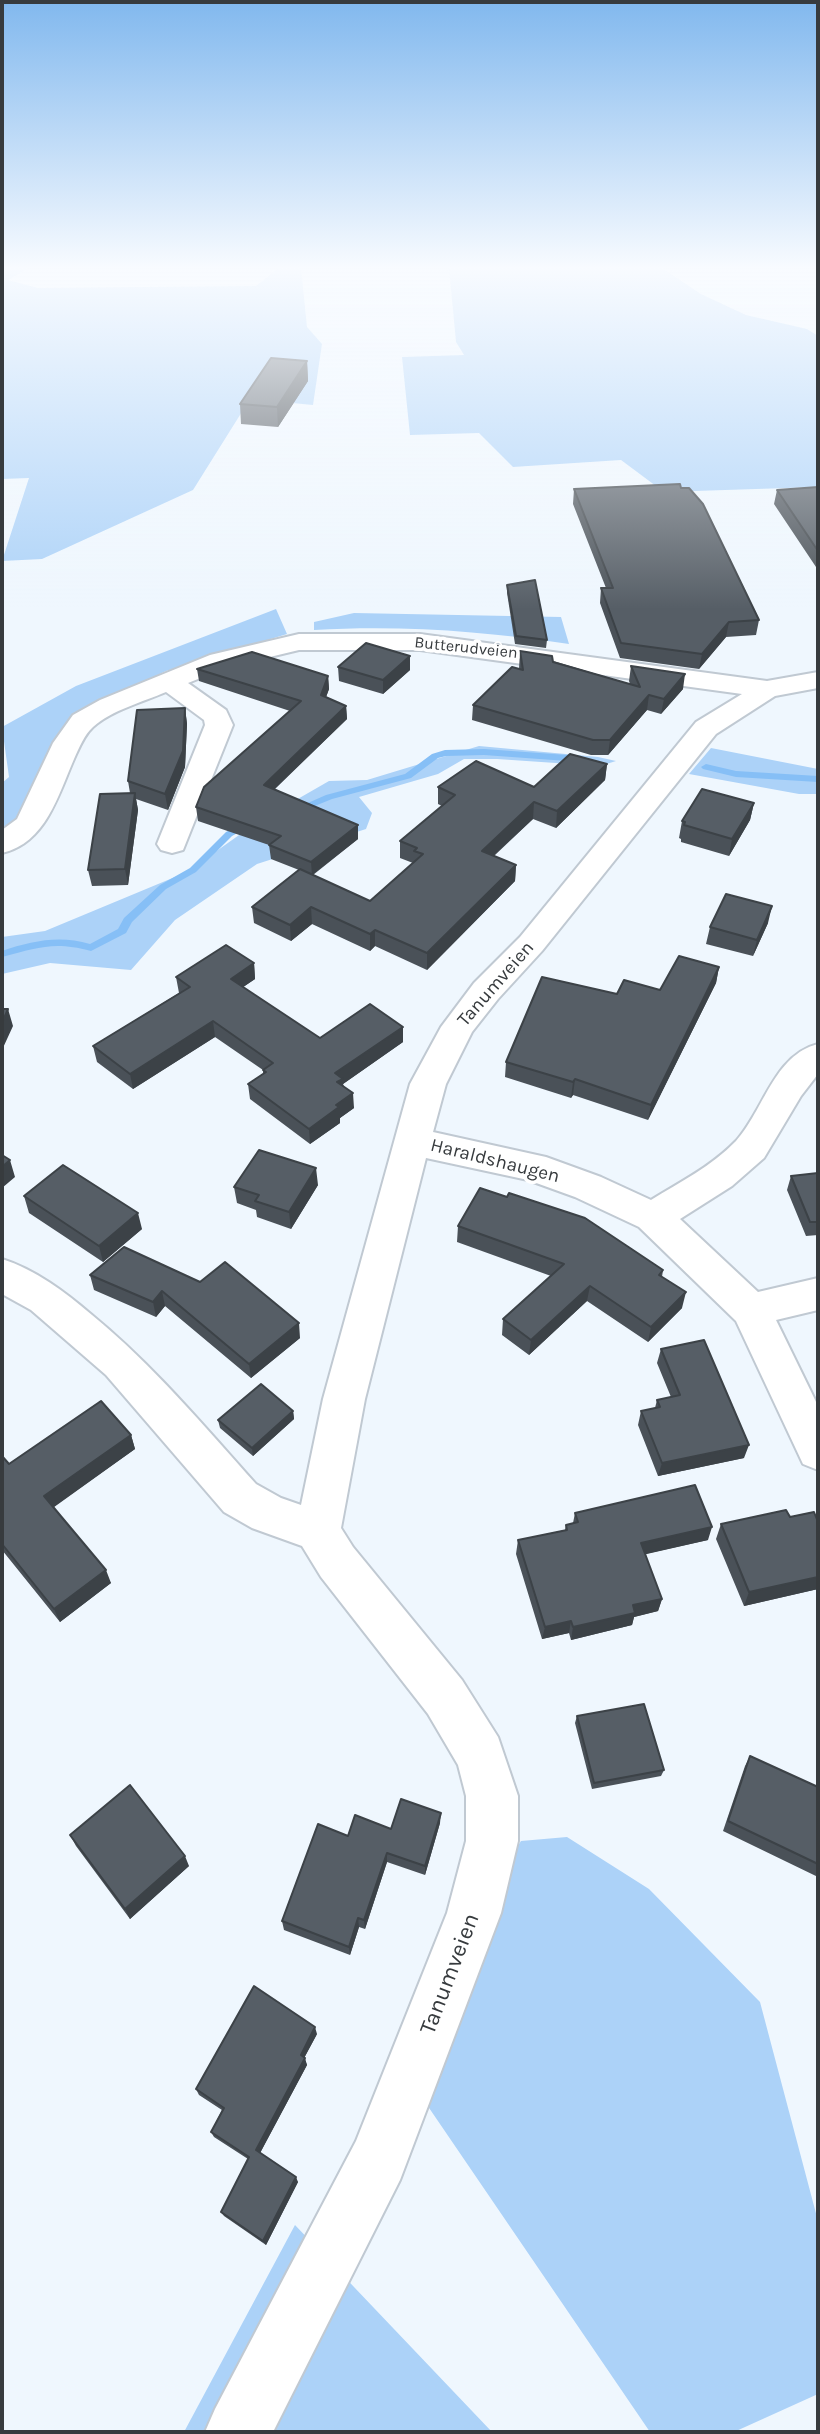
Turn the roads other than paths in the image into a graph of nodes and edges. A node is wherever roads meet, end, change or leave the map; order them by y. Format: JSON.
{"nodes":[{"id":1,"x":818,"y":680,"type":"edge"},
{"id":2,"x":169,"y":682,"type":"junction"},
{"id":3,"x":767,"y":689,"type":"junction"},
{"id":4,"x":2,"y":844,"type":"edge"},
{"id":5,"x":172,"y":844,"type":"dead end"},
{"id":6,"x":818,"y":1056,"type":"edge"},
{"id":7,"x":412,"y":1141,"type":"junction"},
{"id":8,"x":653,"y":1217,"type":"junction"},
{"id":9,"x":2,"y":1275,"type":"edge"},
{"id":10,"x":818,"y":1294,"type":"edge"},
{"id":11,"x":751,"y":1310,"type":"junction"},
{"id":12,"x":818,"y":1451,"type":"edge"},
{"id":13,"x":318,"y":1531,"type":"junction"},
{"id":14,"x":238,"y":2432,"type":"edge"}],
"edges":[{"from":1,"to":3,"type":"street","name":"Tanumveien"},
{"from":2,"to":3,"type":"street","name":"Butterudveien"},
{"from":2,"to":4,"type":"street","name":"Butterudveien"},
{"from":2,"to":5,"type":"street"},
{"from":3,"to":7,"type":"street","name":"Tanumveien"},
{"from":6,"to":8,"type":"street"},
{"from":7,"to":8,"type":"street","name":"Haraldshaugen"},
{"from":7,"to":13,"type":"street","name":"Tanumveien"},
{"from":8,"to":11,"type":"street","name":"Haraldshaugen"},
{"from":9,"to":13,"type":"street"},
{"from":10,"to":11,"type":"street"},
{"from":11,"to":12,"type":"street","name":"Haraldshaugen"},
{"from":13,"to":14,"type":"street","name":"Tanumveien"}]}
